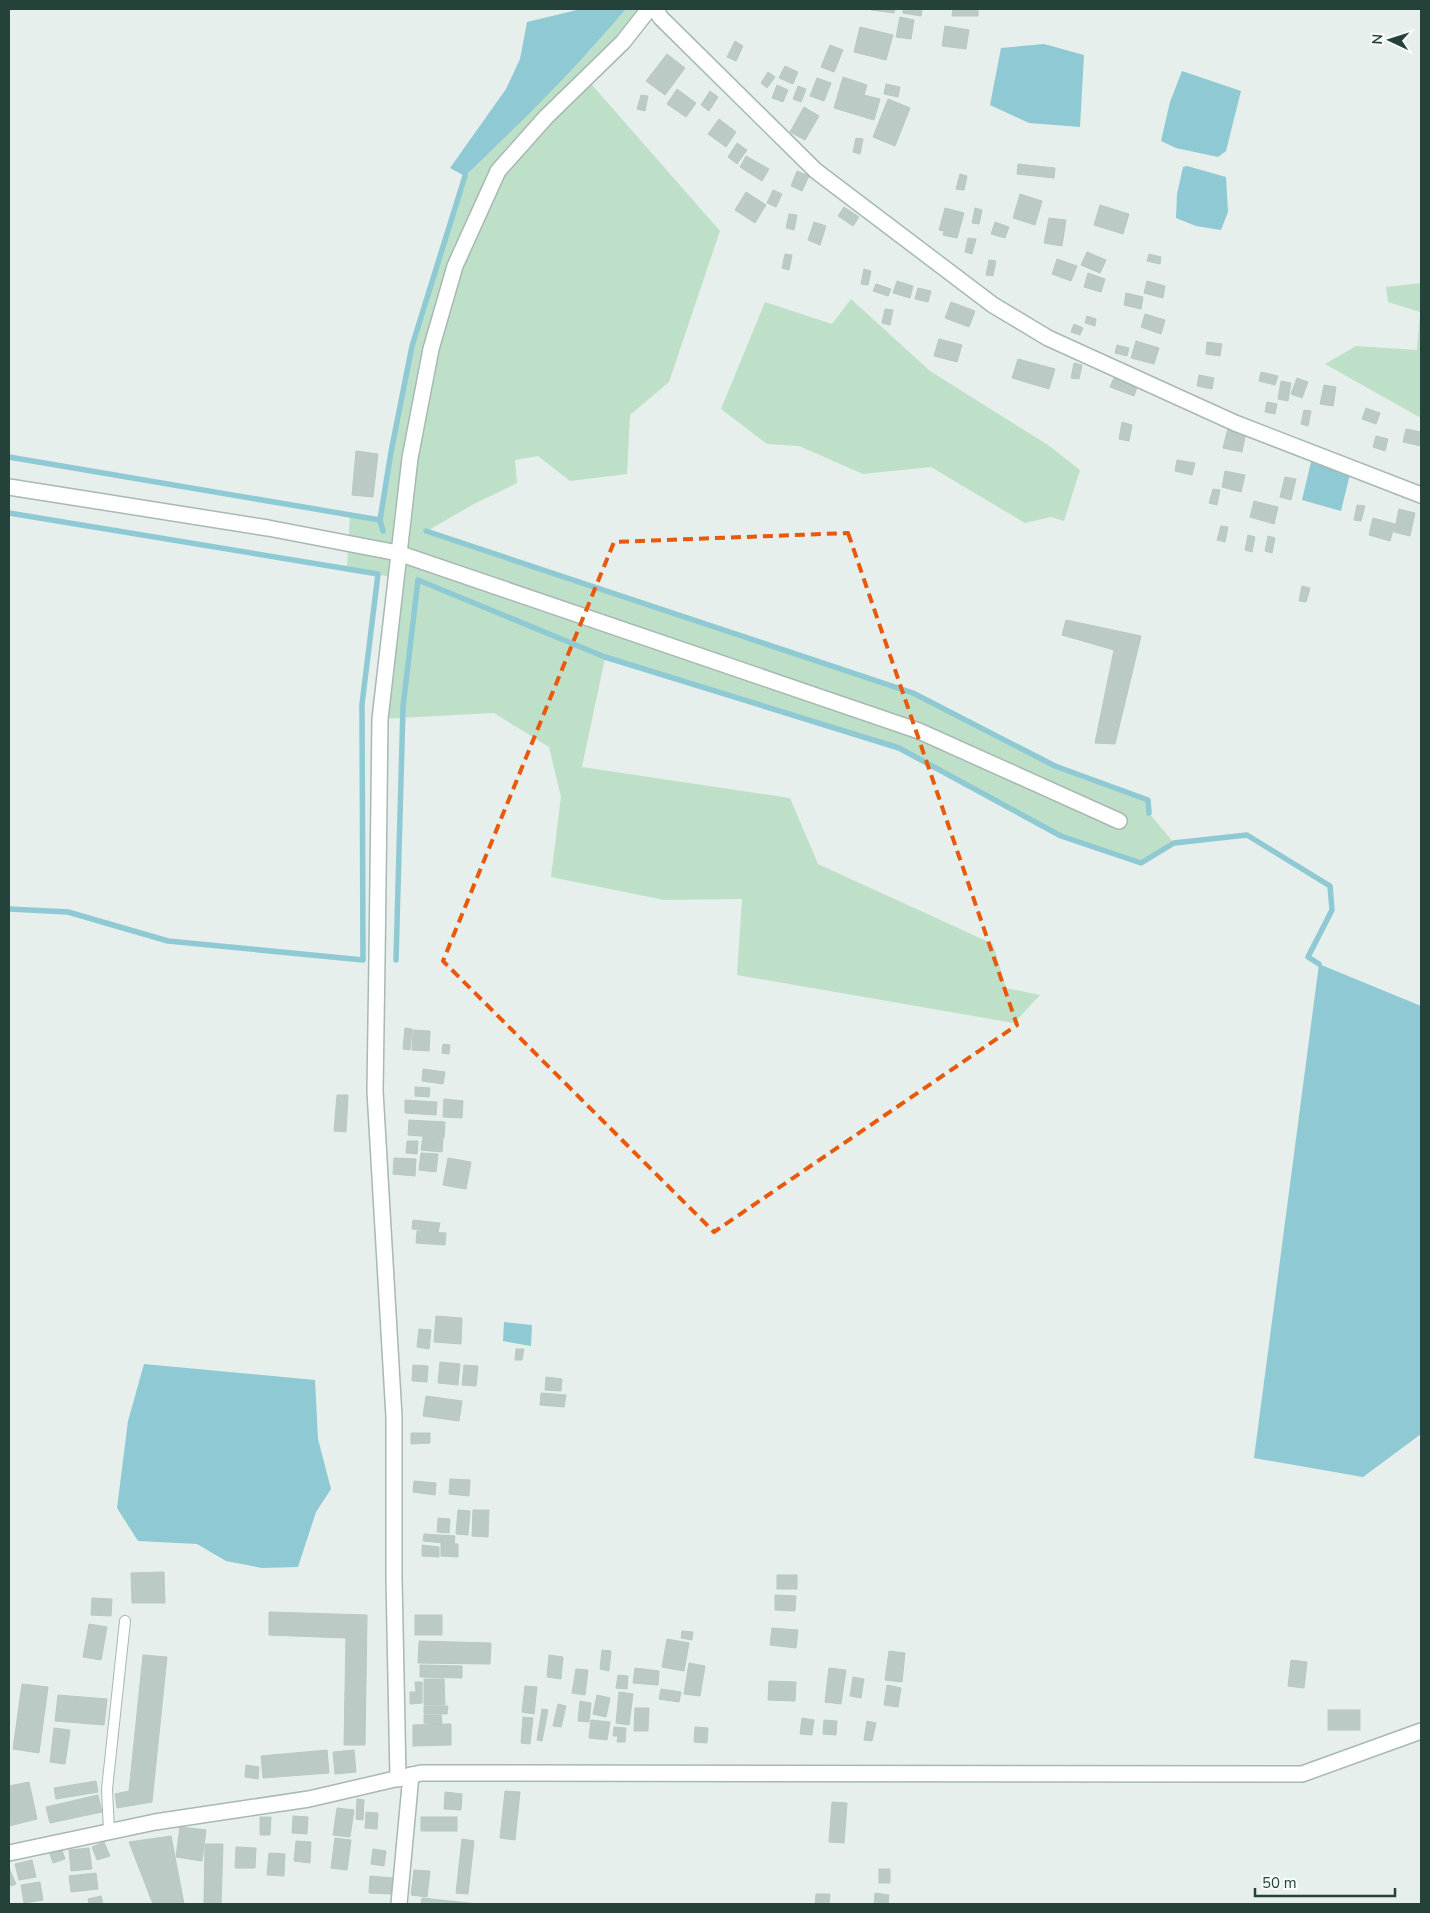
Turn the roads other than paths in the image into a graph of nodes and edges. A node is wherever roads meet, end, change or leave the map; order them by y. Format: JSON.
{"nodes":[{"id":1,"x":649,"y":9,"type":"edge"},
{"id":2,"x":655,"y":9,"type":"edge"},
{"id":3,"x":9,"y":488,"type":"edge"},
{"id":4,"x":1421,"y":495,"type":"edge"},
{"id":5,"x":398,"y":553,"type":"junction"},
{"id":6,"x":1119,"y":821,"type":"dead end"},
{"id":7,"x":125,"y":1621,"type":"dead end"},
{"id":8,"x":1421,"y":1731,"type":"edge"},
{"id":9,"x":404,"y":1777,"type":"junction"},
{"id":10,"x":110,"y":1832,"type":"junction"},
{"id":11,"x":9,"y":1853,"type":"edge"},
{"id":12,"x":399,"y":1904,"type":"edge"}],
"edges":[{"from":1,"to":5,"type":"street"},
{"from":2,"to":4,"type":"street"},
{"from":3,"to":5,"type":"street"},
{"from":5,"to":6,"type":"street"},
{"from":5,"to":9,"type":"street"},
{"from":7,"to":10,"type":"lane"},
{"from":8,"to":9,"type":"street"},
{"from":9,"to":10,"type":"street"},
{"from":9,"to":12,"type":"street"},
{"from":10,"to":11,"type":"street"}]}
